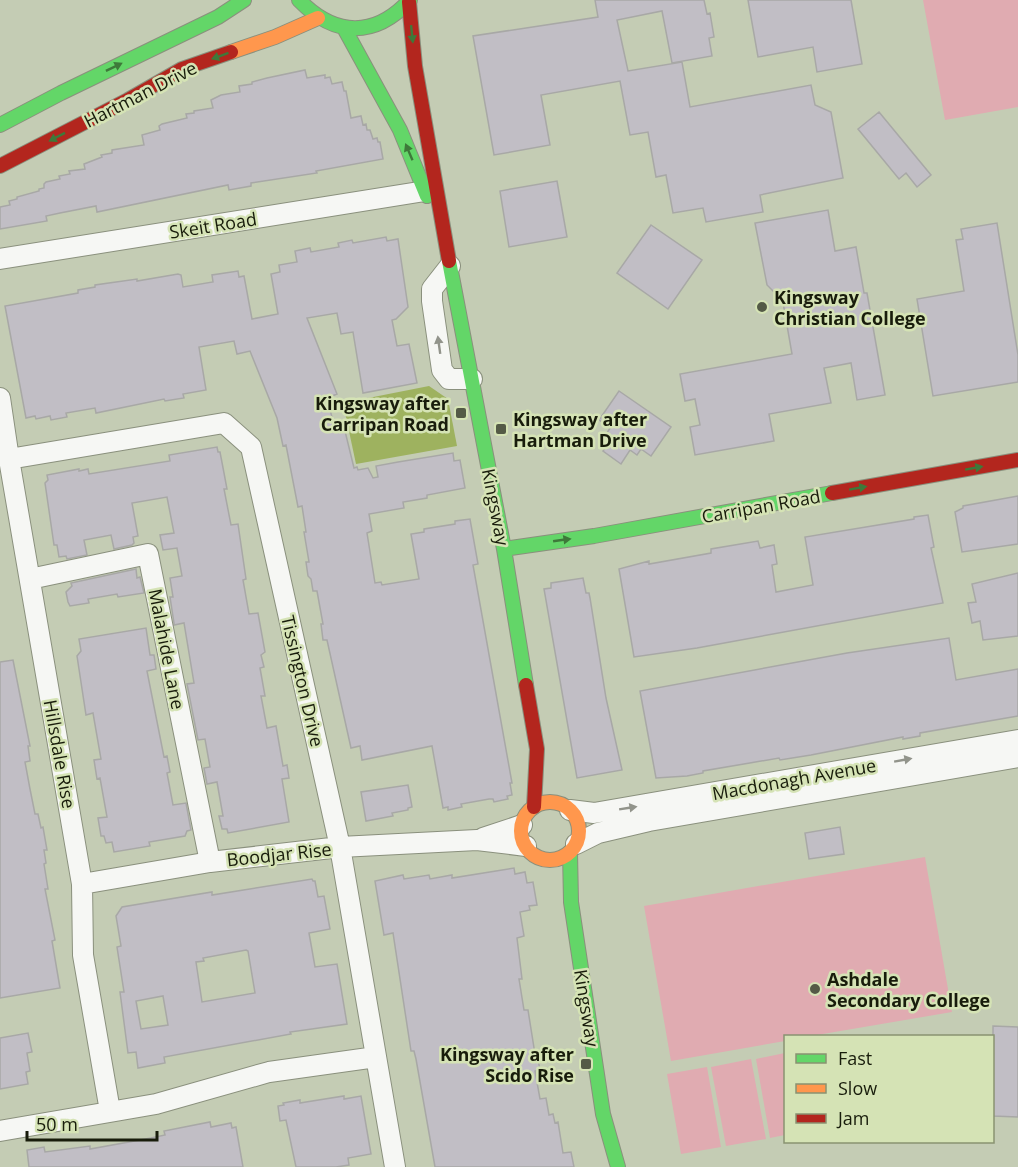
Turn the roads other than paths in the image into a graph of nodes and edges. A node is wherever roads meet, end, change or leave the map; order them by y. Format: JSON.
{"nodes":[{"id":1,"x":244,"y":0,"type":"edge"},
{"id":2,"x":299,"y":0,"type":"edge"},
{"id":3,"x":409,"y":1,"type":"edge"},
{"id":4,"x":318,"y":18,"type":"junction"},
{"id":5,"x":344,"y":28,"type":"junction"},
{"id":6,"x":0,"y":125,"type":"edge"},
{"id":7,"x":0,"y":166,"type":"edge"},
{"id":8,"x":425,"y":191,"type":"junction"},
{"id":9,"x":0,"y":259,"type":"edge"},
{"id":10,"x":450,"y":266,"type":"junction"},
{"id":11,"x":471,"y":379,"type":"junction"},
{"id":12,"x":0,"y":398,"type":"edge"},
{"id":13,"x":9,"y":459,"type":"junction"},
{"id":14,"x":1018,"y":460,"type":"edge"},
{"id":15,"x":709,"y":515,"type":"junction"},
{"id":16,"x":712,"y":531,"type":"dead end"},
{"id":17,"x":504,"y":549,"type":"junction"},
{"id":18,"x":30,"y":579,"type":"junction"},
{"id":19,"x":1018,"y":740,"type":"edge"},
{"id":20,"x":537,"y":749,"type":"junction"},
{"id":21,"x":1018,"y":757,"type":"edge"},
{"id":22,"x":534,"y":807,"type":"junction"},
{"id":23,"x":566,"y":808,"type":"junction"},
{"id":24,"x":522,"y":825,"type":"junction"},
{"id":25,"x":477,"y":840,"type":"junction"},
{"id":26,"x":526,"y":846,"type":"junction"},
{"id":27,"x":340,"y":847,"type":"junction"},
{"id":28,"x":573,"y":848,"type":"junction"},
{"id":29,"x":543,"y":859,"type":"junction"},
{"id":30,"x":210,"y":862,"type":"junction"},
{"id":31,"x":82,"y":885,"type":"junction"},
{"id":32,"x":571,"y":902,"type":"junction"},
{"id":33,"x":376,"y":1057,"type":"junction"},
{"id":34,"x":110,"y":1111,"type":"junction"},
{"id":35,"x":603,"y":1114,"type":"junction"},
{"id":36,"x":0,"y":1131,"type":"edge"},
{"id":37,"x":395,"y":1167,"type":"edge"},
{"id":38,"x":603,"y":1167,"type":"edge"},
{"id":39,"x":618,"y":1167,"type":"edge"}],
"edges":[{"from":6,"to":1,"type":"main road","name":"Hartman Drive","one_way":true},
{"from":2,"to":4,"type":"main road"},
{"from":3,"to":5,"type":"main road"},
{"from":3,"to":10,"type":"main road","name":"Kingsway","one_way":true},
{"from":4,"to":5,"type":"main road"},
{"from":4,"to":7,"type":"main road","name":"Hartman Drive","one_way":true},
{"from":8,"to":5,"type":"main road","name":"Kingsway","one_way":true},
{"from":8,"to":9,"type":"street","name":"Skeit Road"},
{"from":8,"to":10,"type":"main road","name":"Kingsway"},
{"from":10,"to":11,"type":"main road","name":"Kingsway"},
{"from":11,"to":10,"type":"street","one_way":true},
{"from":11,"to":17,"type":"main road","name":"Kingsway"},
{"from":12,"to":13,"type":"street","name":"Hillsdale Rise"},
{"from":13,"to":18,"type":"street","name":"Hillsdale Rise"},
{"from":13,"to":27,"type":"street","name":"Tissington Drive"},
{"from":15,"to":14,"type":"main road","name":"Carripan Road","one_way":true},
{"from":15,"to":16,"type":"main road"},
{"from":17,"to":15,"type":"main road","name":"Carripan Road","one_way":true},
{"from":17,"to":20,"type":"main road","name":"Kingsway"},
{"from":18,"to":30,"type":"street","name":"Malahide Lane"},
{"from":18,"to":31,"type":"street","name":"Hillsdale Rise"},
{"from":23,"to":19,"type":"street","name":"Macdonagh Avenue","one_way":true},
{"from":20,"to":22,"type":"main road","name":"Kingsway"},
{"from":20,"to":23,"type":"main road","name":"Kingsway"},
{"from":21,"to":28,"type":"street","name":"Macdonagh Avenue"},
{"from":22,"to":23,"type":"main road"},
{"from":22,"to":24,"type":"main road"},
{"from":23,"to":28,"type":"main road","name":"Kingsway"},
{"from":24,"to":25,"type":"street","name":"Boodjar Rise"},
{"from":24,"to":26,"type":"main road"},
{"from":25,"to":26,"type":"street","name":"Boodjar Rise"},
{"from":25,"to":27,"type":"street","name":"Boodjar Rise"},
{"from":26,"to":29,"type":"main road","name":"Kingsway"},
{"from":27,"to":30,"type":"street","name":"Boodjar Rise"},
{"from":27,"to":33,"type":"street","name":"Tissington Drive"},
{"from":28,"to":29,"type":"main road"},
{"from":28,"to":32,"type":"main road","name":"Kingsway"},
{"from":29,"to":32,"type":"main road","name":"Kingsway"},
{"from":30,"to":31,"type":"street","name":"Boodjar Rise"},
{"from":31,"to":34,"type":"street","name":"Hillsdale Rise"},
{"from":32,"to":35,"type":"main road","name":"Kingsway"},
{"from":33,"to":34,"type":"street"},
{"from":33,"to":37,"type":"street","name":"Tissington Drive"},
{"from":34,"to":36,"type":"street"},
{"from":35,"to":38,"type":"main road","name":"Kingsway"},
{"from":35,"to":39,"type":"main road","name":"Kingsway"}]}
